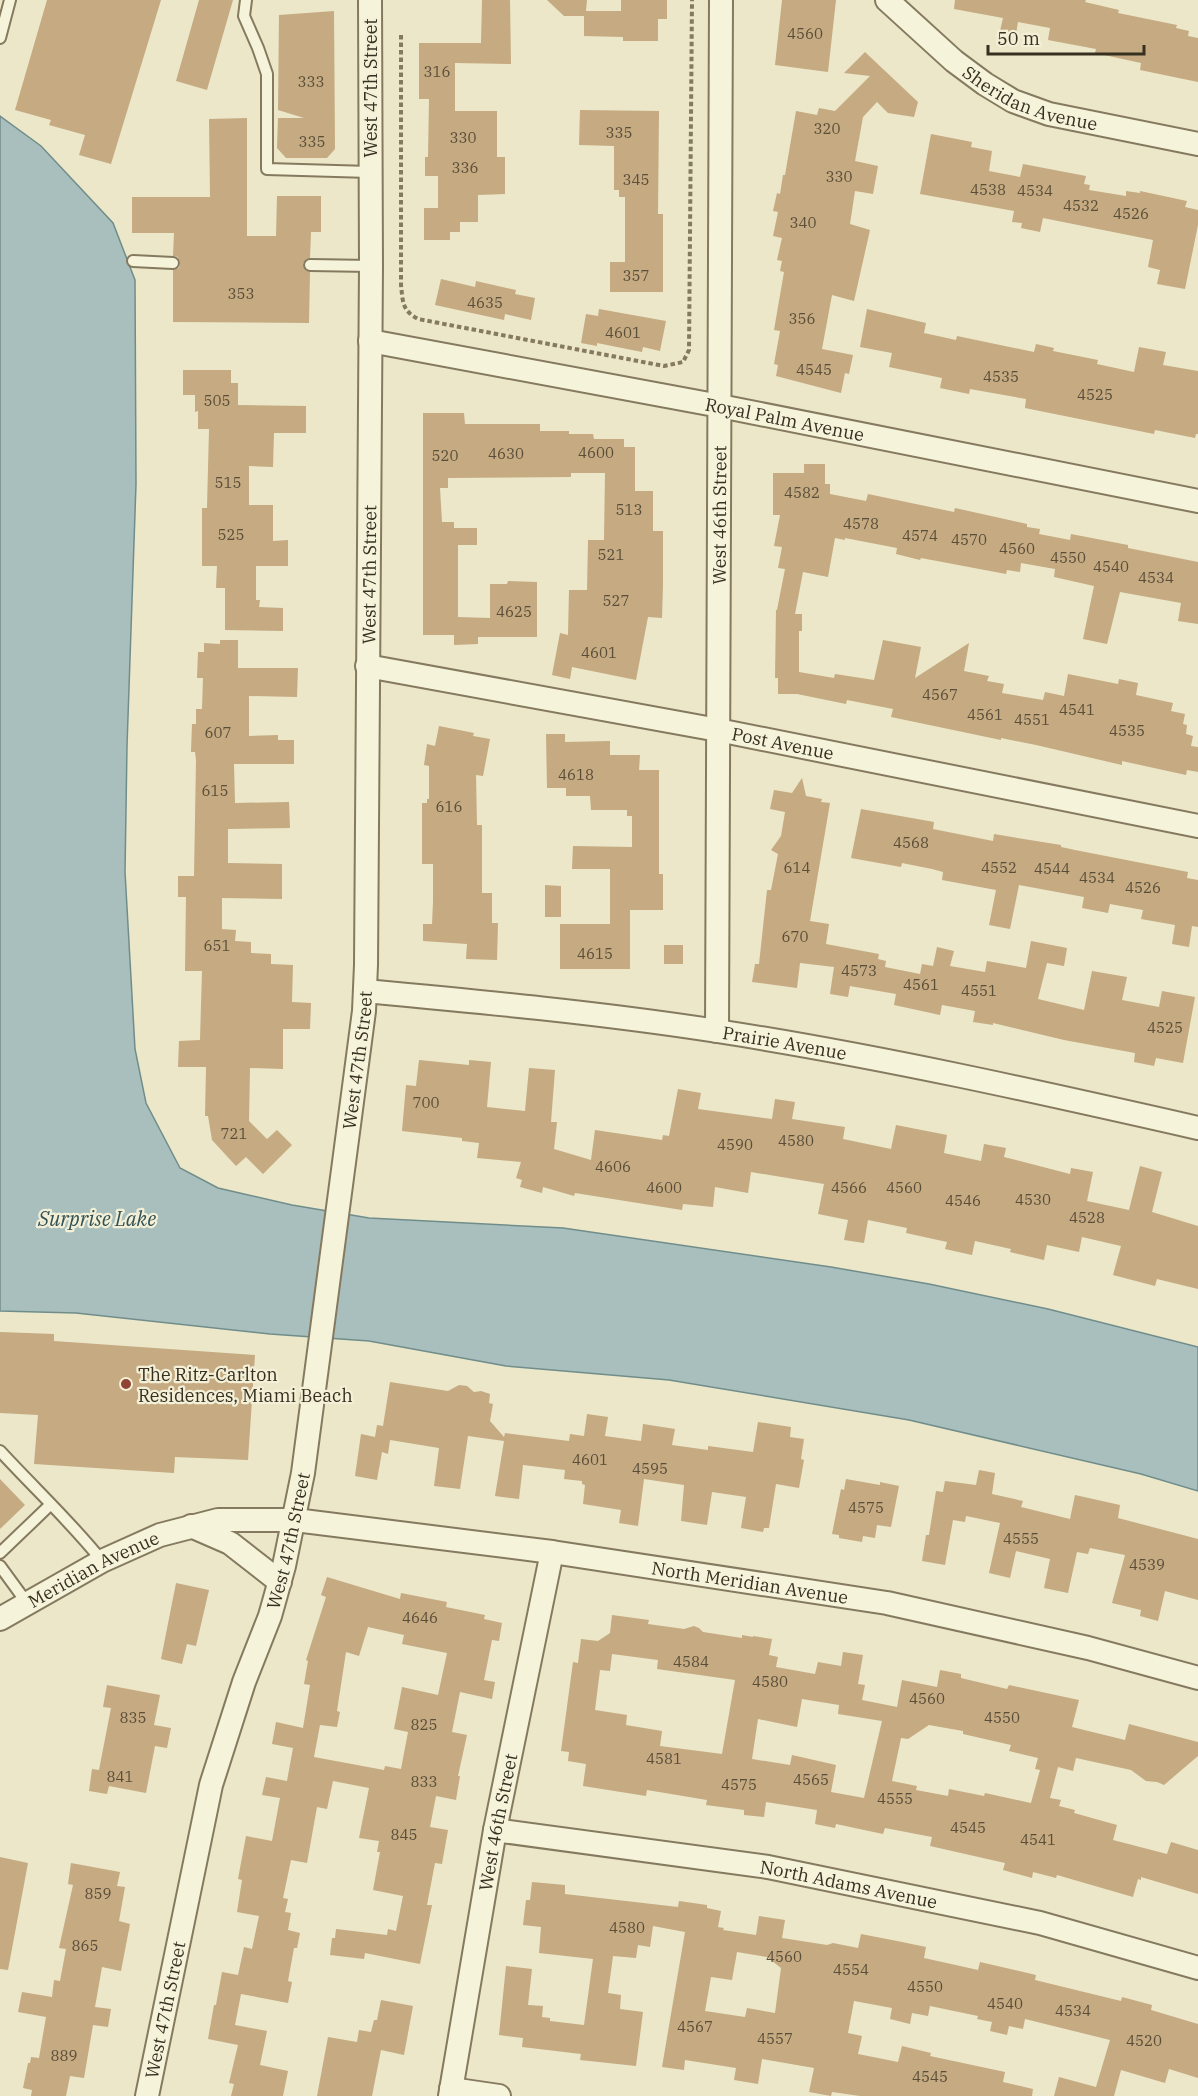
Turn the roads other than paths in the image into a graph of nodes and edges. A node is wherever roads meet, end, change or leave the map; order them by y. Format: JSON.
{"nodes":[{"id":1,"x":10,"y":0,"type":"edge"},
{"id":2,"x":246,"y":0,"type":"edge"},
{"id":3,"x":370,"y":0,"type":"edge"},
{"id":4,"x":887,"y":0,"type":"edge"},
{"id":5,"x":724,"y":4,"type":"edge"},
{"id":6,"x":0,"y":38,"type":"edge"},
{"id":7,"x":1198,"y":144,"type":"edge"},
{"id":8,"x":370,"y":172,"type":"junction"},
{"id":9,"x":133,"y":261,"type":"dead end"},
{"id":10,"x":173,"y":263,"type":"dead end"},
{"id":11,"x":310,"y":265,"type":"dead end"},
{"id":12,"x":371,"y":266,"type":"junction"},
{"id":13,"x":370,"y":341,"type":"junction"},
{"id":14,"x":720,"y":406,"type":"junction"},
{"id":15,"x":1198,"y":501,"type":"edge"},
{"id":16,"x":367,"y":666,"type":"junction"},
{"id":17,"x":718,"y":730,"type":"junction"},
{"id":18,"x":1198,"y":826,"type":"edge"},
{"id":19,"x":365,"y":991,"type":"junction"},
{"id":20,"x":717,"y":1031,"type":"junction"},
{"id":21,"x":1198,"y":1128,"type":"edge"},
{"id":22,"x":0,"y":1451,"type":"edge"},
{"id":23,"x":50,"y":1505,"type":"junction"},
{"id":24,"x":295,"y":1520,"type":"junction"},
{"id":25,"x":191,"y":1526,"type":"junction"},
{"id":26,"x":552,"y":1552,"type":"junction"},
{"id":27,"x":0,"y":1553,"type":"edge"},
{"id":28,"x":102,"y":1561,"type":"junction"},
{"id":29,"x":0,"y":1566,"type":"edge"},
{"id":30,"x":280,"y":1582,"type":"junction"},
{"id":31,"x":27,"y":1603,"type":"junction"},
{"id":32,"x":0,"y":1619,"type":"edge"},
{"id":33,"x":1198,"y":1678,"type":"edge"},
{"id":34,"x":495,"y":1830,"type":"junction"},
{"id":35,"x":1198,"y":1968,"type":"edge"},
{"id":36,"x":451,"y":2092,"type":"edge"},
{"id":37,"x":147,"y":2096,"type":"edge"},
{"id":38,"x":499,"y":2096,"type":"edge"}],
"edges":[{"from":1,"to":6,"type":"lane"},
{"from":2,"to":8,"type":"lane"},
{"from":3,"to":8,"type":"street","name":"West 47th Street"},
{"from":4,"to":7,"type":"street","name":"Sheridan Avenue"},
{"from":5,"to":14,"type":"street","name":"West 46th Street"},
{"from":8,"to":12,"type":"street","name":"West 47th Street"},
{"from":9,"to":10,"type":"lane"},
{"from":11,"to":12,"type":"lane"},
{"from":12,"to":13,"type":"street","name":"West 47th Street"},
{"from":13,"to":14,"type":"street","name":"Royal Palm Avenue"},
{"from":13,"to":16,"type":"street","name":"West 47th Street"},
{"from":14,"to":15,"type":"street","name":"Royal Palm Avenue"},
{"from":14,"to":17,"type":"street","name":"West 46th Street"},
{"from":16,"to":17,"type":"street","name":"Post Avenue"},
{"from":16,"to":19,"type":"street","name":"West 47th Street"},
{"from":17,"to":18,"type":"street","name":"Post Avenue"},
{"from":17,"to":20,"type":"street","name":"West 46th Street"},
{"from":19,"to":20,"type":"street","name":"Prairie Avenue"},
{"from":19,"to":24,"type":"street","name":"West 47th Street"},
{"from":20,"to":21,"type":"street","name":"Prairie Avenue"},
{"from":22,"to":23,"type":"lane"},
{"from":23,"to":27,"type":"lane"},
{"from":23,"to":28,"type":"lane"},
{"from":24,"to":25,"type":"street","name":"Meridian Avenue"},
{"from":24,"to":26,"type":"street","name":"North Meridian Avenue"},
{"from":24,"to":30,"type":"street","name":"West 47th Street"},
{"from":25,"to":28,"type":"street","name":"Meridian Avenue"},
{"from":25,"to":30,"type":"street"},
{"from":26,"to":33,"type":"street","name":"North Meridian Avenue"},
{"from":26,"to":34,"type":"street","name":"West 46th Street"},
{"from":28,"to":31,"type":"street","name":"Meridian Avenue"},
{"from":29,"to":31,"type":"lane"},
{"from":30,"to":37,"type":"street","name":"West 47th Street"},
{"from":31,"to":32,"type":"street","name":"Meridian Avenue"},
{"from":34,"to":35,"type":"street","name":"North Adams Avenue"},
{"from":34,"to":36,"type":"street","name":"West 46th Street"},
{"from":36,"to":38,"type":"street"}]}
